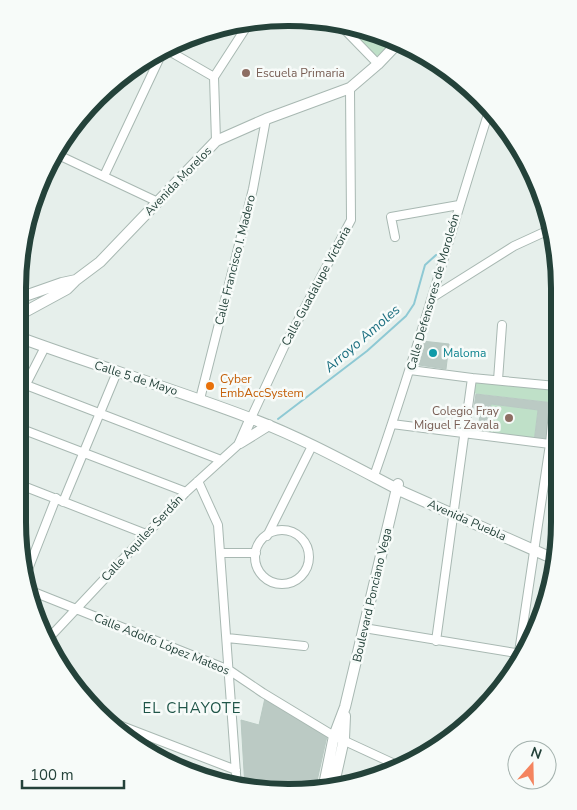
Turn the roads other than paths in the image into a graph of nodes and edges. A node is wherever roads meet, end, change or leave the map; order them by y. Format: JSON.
{"nodes":[{"id":1,"x":245,"y":30,"type":"edge"},
{"id":2,"x":348,"y":33,"type":"edge"},
{"id":3,"x":393,"y":48,"type":"edge"},
{"id":4,"x":173,"y":53,"type":"edge"},
{"id":5,"x":159,"y":60,"type":"edge"},
{"id":6,"x":378,"y":64,"type":"junction"},
{"id":7,"x":214,"y":77,"type":"junction"},
{"id":8,"x":350,"y":88,"type":"junction"},
{"id":9,"x":487,"y":117,"type":"edge"},
{"id":10,"x":266,"y":119,"type":"junction"},
{"id":11,"x":216,"y":141,"type":"junction"},
{"id":12,"x":61,"y":156,"type":"edge"},
{"id":13,"x":104,"y":176,"type":"junction"},
{"id":14,"x":158,"y":202,"type":"junction"},
{"id":15,"x":459,"y":205,"type":"junction"},
{"id":16,"x":545,"y":232,"type":"edge"},
{"id":17,"x":395,"y":237,"type":"dead end"},
{"id":18,"x":76,"y":280,"type":"junction"},
{"id":19,"x":26,"y":296,"type":"edge"},
{"id":20,"x":433,"y":297,"type":"junction"},
{"id":21,"x":26,"y":311,"type":"edge"},
{"id":22,"x":502,"y":325,"type":"dead end"},
{"id":23,"x":26,"y":340,"type":"edge"},
{"id":24,"x":45,"y":347,"type":"junction"},
{"id":25,"x":410,"y":370,"type":"junction"},
{"id":26,"x":117,"y":372,"type":"junction"},
{"id":27,"x":472,"y":378,"type":"junction"},
{"id":28,"x":498,"y":380,"type":"junction"},
{"id":29,"x":26,"y":385,"type":"joint"},
{"id":30,"x":551,"y":385,"type":"edge"},
{"id":31,"x":200,"y":399,"type":"junction"},
{"id":32,"x":99,"y":413,"type":"junction"},
{"id":33,"x":250,"y":418,"type":"junction"},
{"id":34,"x":392,"y":424,"type":"junction"},
{"id":35,"x":269,"y":425,"type":"junction"},
{"id":36,"x":26,"y":431,"type":"edge"},
{"id":37,"x":464,"y":433,"type":"junction"},
{"id":38,"x":551,"y":434,"type":"edge"},
{"id":39,"x":240,"y":443,"type":"junction"},
{"id":40,"x":550,"y":444,"type":"junction"},
{"id":41,"x":312,"y":446,"type":"junction"},
{"id":42,"x":83,"y":452,"type":"junction"},
{"id":43,"x":221,"y":460,"type":"junction"},
{"id":44,"x":378,"y":477,"type":"junction"},
{"id":45,"x":198,"y":481,"type":"junction"},
{"id":46,"x":397,"y":486,"type":"junction"},
{"id":47,"x":26,"y":487,"type":"edge"},
{"id":48,"x":186,"y":492,"type":"junction"},
{"id":49,"x":59,"y":500,"type":"junction"},
{"id":50,"x":455,"y":512,"type":"junction"},
{"id":51,"x":146,"y":534,"type":"junction"},
{"id":52,"x":266,"y":536,"type":"junction"},
{"id":53,"x":535,"y":547,"type":"junction"},
{"id":54,"x":549,"y":551,"type":"edge"},
{"id":55,"x":220,"y":553,"type":"junction"},
{"id":56,"x":256,"y":554,"type":"junction"},
{"id":57,"x":549,"y":556,"type":"edge"},
{"id":58,"x":30,"y":566,"type":"edge"},
{"id":59,"x":36,"y":593,"type":"edge"},
{"id":60,"x":76,"y":608,"type":"junction"},
{"id":61,"x":364,"y":628,"type":"junction"},
{"id":62,"x":52,"y":635,"type":"edge"},
{"id":63,"x":227,"y":638,"type":"junction"},
{"id":64,"x":436,"y":641,"type":"junction"},
{"id":65,"x":522,"y":641,"type":"edge"},
{"id":66,"x":304,"y":646,"type":"dead end"},
{"id":67,"x":515,"y":654,"type":"edge"},
{"id":68,"x":229,"y":670,"type":"junction"},
{"id":69,"x":126,"y":728,"type":"edge"},
{"id":70,"x":339,"y":738,"type":"junction"},
{"id":71,"x":393,"y":762,"type":"edge"},
{"id":72,"x":236,"y":770,"type":"junction"},
{"id":73,"x":237,"y":779,"type":"edge"},
{"id":74,"x":334,"y":780,"type":"edge"},
{"id":75,"x":326,"y":781,"type":"edge"}],
"edges":[{"from":1,"to":7,"type":"street"},
{"from":2,"to":6,"type":"street"},
{"from":3,"to":6,"type":"street"},
{"from":4,"to":7,"type":"street"},
{"from":5,"to":13,"type":"street"},
{"from":6,"to":8,"type":"street"},
{"from":7,"to":11,"type":"street"},
{"from":8,"to":10,"type":"street","name":"Avenida Morelos"},
{"from":8,"to":33,"type":"street","name":"Calle Guadalupe Victoria"},
{"from":9,"to":15,"type":"street","name":"Calle Defensores de Moroleón"},
{"from":10,"to":11,"type":"street","name":"Avenida Morelos"},
{"from":10,"to":31,"type":"street","name":"Calle Francisco I. Madero"},
{"from":11,"to":14,"type":"street","name":"Avenida Morelos"},
{"from":12,"to":13,"type":"street"},
{"from":13,"to":14,"type":"street"},
{"from":14,"to":18,"type":"street","name":"Avenida Morelos"},
{"from":15,"to":17,"type":"street"},
{"from":15,"to":20,"type":"street","name":"Calle Defensores de Moroleón"},
{"from":16,"to":20,"type":"street"},
{"from":18,"to":19,"type":"street","name":"Avenida Morelos"},
{"from":18,"to":21,"type":"street"},
{"from":20,"to":25,"type":"street","name":"Calle Defensores de Moroleón"},
{"from":22,"to":28,"type":"street"},
{"from":23,"to":24,"type":"street","name":"Calle 5 de Mayo"},
{"from":24,"to":26,"type":"street","name":"Calle 5 de Mayo"},
{"from":24,"to":29,"type":"street"},
{"from":25,"to":27,"type":"street"},
{"from":25,"to":34,"type":"street","name":"Calle Defensores de Moroleón"},
{"from":26,"to":31,"type":"street","name":"Calle 5 de Mayo"},
{"from":26,"to":32,"type":"street"},
{"from":27,"to":28,"type":"street"},
{"from":27,"to":37,"type":"street"},
{"from":28,"to":30,"type":"street"},
{"from":29,"to":32,"type":"street"},
{"from":31,"to":33,"type":"street","name":"Calle 5 de Mayo"},
{"from":32,"to":42,"type":"street"},
{"from":32,"to":43,"type":"street"},
{"from":33,"to":35,"type":"street","name":"Avenida Puebla"},
{"from":33,"to":39,"type":"street","name":"Calle Aquiles Serdán"},
{"from":34,"to":37,"type":"street"},
{"from":34,"to":44,"type":"street","name":"Calle Defensores de Moroleón"},
{"from":35,"to":39,"type":"street","name":"Calle Aquiles Serdán"},
{"from":35,"to":41,"type":"street","name":"Avenida Puebla"},
{"from":36,"to":42,"type":"street"},
{"from":37,"to":40,"type":"street"},
{"from":37,"to":50,"type":"street"},
{"from":38,"to":40,"type":"street"},
{"from":39,"to":43,"type":"street","name":"Calle Aquiles Serdán"},
{"from":40,"to":53,"type":"street"},
{"from":41,"to":44,"type":"street","name":"Avenida Puebla"},
{"from":41,"to":52,"type":"street"},
{"from":42,"to":48,"type":"street"},
{"from":42,"to":49,"type":"street"},
{"from":43,"to":45,"type":"street","name":"Calle Aquiles Serdán"},
{"from":44,"to":46,"type":"street","name":"Avenida Puebla"},
{"from":45,"to":48,"type":"street","name":"Calle Aquiles Serdán"},
{"from":45,"to":55,"type":"street"},
{"from":46,"to":50,"type":"street","name":"Avenida Puebla"},
{"from":46,"to":61,"type":"street","name":"Boulevard Ponciano Vega"},
{"from":47,"to":49,"type":"street"},
{"from":48,"to":51,"type":"street","name":"Calle Aquiles Serdán"},
{"from":49,"to":51,"type":"street"},
{"from":49,"to":58,"type":"street"},
{"from":50,"to":53,"type":"street","name":"Avenida Puebla"},
{"from":50,"to":64,"type":"street"},
{"from":51,"to":60,"type":"street","name":"Calle Aquiles Serdán"},
{"from":52,"to":56,"type":"street"},
{"from":52,"to":56,"type":"street"},
{"from":53,"to":54,"type":"street","name":"Avenida Puebla"},
{"from":53,"to":57,"type":"street","name":"Avenida Puebla"},
{"from":53,"to":65,"type":"street"},
{"from":55,"to":56,"type":"street"},
{"from":55,"to":63,"type":"street"},
{"from":59,"to":60,"type":"street","name":"Calle Adolfo López Mateos"},
{"from":60,"to":62,"type":"street","name":"Calle Aquiles Serdán"},
{"from":60,"to":68,"type":"street","name":"Calle Adolfo López Mateos"},
{"from":61,"to":64,"type":"street"},
{"from":61,"to":70,"type":"street","name":"Boulevard Ponciano Vega"},
{"from":63,"to":66,"type":"street"},
{"from":63,"to":68,"type":"street"},
{"from":64,"to":67,"type":"street"},
{"from":68,"to":70,"type":"street","name":"Calle Adolfo López Mateos"},
{"from":68,"to":72,"type":"street"},
{"from":69,"to":72,"type":"street"},
{"from":70,"to":71,"type":"street","name":"Calle Adolfo López Mateos"},
{"from":70,"to":74,"type":"street","name":"Boulevard Ponciano Vega"},
{"from":70,"to":75,"type":"street","name":"Boulevard Ponciano Vega"},
{"from":72,"to":73,"type":"street"}]}
